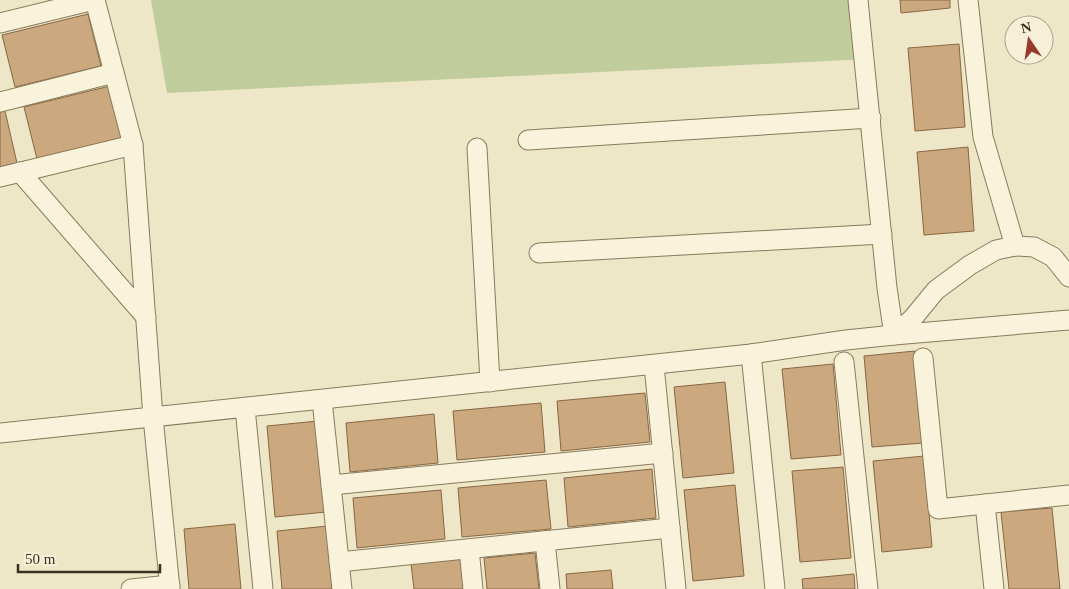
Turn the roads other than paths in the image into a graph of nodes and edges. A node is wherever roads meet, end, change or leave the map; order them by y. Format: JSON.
{"nodes":[{"id":1,"x":95,"y":0,"type":"edge"},
{"id":2,"x":858,"y":0,"type":"edge"},
{"id":3,"x":968,"y":0,"type":"edge"},
{"id":4,"x":0,"y":23,"type":"edge"},
{"id":5,"x":114,"y":73,"type":"junction"},
{"id":6,"x":0,"y":102,"type":"edge"},
{"id":7,"x":871,"y":118,"type":"junction"},
{"id":8,"x":528,"y":140,"type":"dead end"},
{"id":9,"x":133,"y":145,"type":"junction"},
{"id":10,"x":476,"y":148,"type":"dead end"},
{"id":11,"x":20,"y":172,"type":"junction"},
{"id":12,"x":0,"y":177,"type":"edge"},
{"id":13,"x":882,"y":234,"type":"junction"},
{"id":14,"x":1015,"y":246,"type":"junction"},
{"id":15,"x":539,"y":253,"type":"dead end"},
{"id":16,"x":1069,"y":277,"type":"edge"},
{"id":17,"x":146,"y":317,"type":"junction"},
{"id":18,"x":1069,"y":320,"type":"edge"},
{"id":19,"x":894,"y":335,"type":"junction"},
{"id":20,"x":751,"y":354,"type":"junction"},
{"id":21,"x":923,"y":358,"type":"dead end"},
{"id":22,"x":844,"y":362,"type":"dead end"},
{"id":23,"x":654,"y":365,"type":"junction"},
{"id":24,"x":490,"y":382,"type":"junction"},
{"id":25,"x":322,"y":400,"type":"junction"},
{"id":26,"x":245,"y":408,"type":"junction"},
{"id":27,"x":153,"y":417,"type":"junction"},
{"id":28,"x":0,"y":433,"type":"edge"},
{"id":29,"x":663,"y":453,"type":"junction"},
{"id":30,"x":331,"y":485,"type":"junction"},
{"id":31,"x":1069,"y":495,"type":"edge"},
{"id":32,"x":985,"y":504,"type":"junction"},
{"id":33,"x":670,"y":528,"type":"junction"},
{"id":34,"x":545,"y":541,"type":"junction"},
{"id":35,"x":468,"y":549,"type":"junction"},
{"id":36,"x":339,"y":562,"type":"junction"},
{"id":37,"x":170,"y":587,"type":"edge"},
{"id":38,"x":131,"y":589,"type":"edge"},
{"id":39,"x":263,"y":589,"type":"edge"},
{"id":40,"x":342,"y":589,"type":"edge"},
{"id":41,"x":473,"y":589,"type":"edge"},
{"id":42,"x":550,"y":589,"type":"edge"},
{"id":43,"x":676,"y":589,"type":"edge"},
{"id":44,"x":775,"y":589,"type":"edge"},
{"id":45,"x":868,"y":589,"type":"edge"},
{"id":46,"x":994,"y":589,"type":"edge"}],
"edges":[{"from":1,"to":4,"type":"street"},
{"from":1,"to":5,"type":"street"},
{"from":2,"to":7,"type":"street"},
{"from":3,"to":14,"type":"street"},
{"from":5,"to":6,"type":"street"},
{"from":5,"to":9,"type":"street"},
{"from":7,"to":8,"type":"street"},
{"from":7,"to":13,"type":"street"},
{"from":9,"to":11,"type":"street"},
{"from":9,"to":17,"type":"street"},
{"from":10,"to":24,"type":"street"},
{"from":11,"to":12,"type":"street"},
{"from":11,"to":17,"type":"street"},
{"from":13,"to":15,"type":"street"},
{"from":13,"to":19,"type":"street"},
{"from":14,"to":16,"type":"street"},
{"from":14,"to":19,"type":"street"},
{"from":17,"to":27,"type":"street"},
{"from":18,"to":19,"type":"street"},
{"from":19,"to":20,"type":"street"},
{"from":20,"to":23,"type":"street"},
{"from":20,"to":44,"type":"street"},
{"from":21,"to":32,"type":"street"},
{"from":22,"to":45,"type":"street"},
{"from":23,"to":24,"type":"street"},
{"from":23,"to":29,"type":"street"},
{"from":24,"to":25,"type":"street"},
{"from":25,"to":26,"type":"street"},
{"from":25,"to":30,"type":"street"},
{"from":26,"to":27,"type":"street"},
{"from":26,"to":39,"type":"street"},
{"from":27,"to":28,"type":"street"},
{"from":27,"to":37,"type":"street"},
{"from":29,"to":30,"type":"street"},
{"from":29,"to":33,"type":"street"},
{"from":30,"to":36,"type":"street"},
{"from":31,"to":32,"type":"street"},
{"from":32,"to":46,"type":"street"},
{"from":33,"to":34,"type":"street"},
{"from":33,"to":43,"type":"street"},
{"from":34,"to":35,"type":"street"},
{"from":34,"to":42,"type":"street"},
{"from":35,"to":36,"type":"street"},
{"from":35,"to":41,"type":"street"},
{"from":36,"to":40,"type":"street"},
{"from":37,"to":38,"type":"street"}]}
